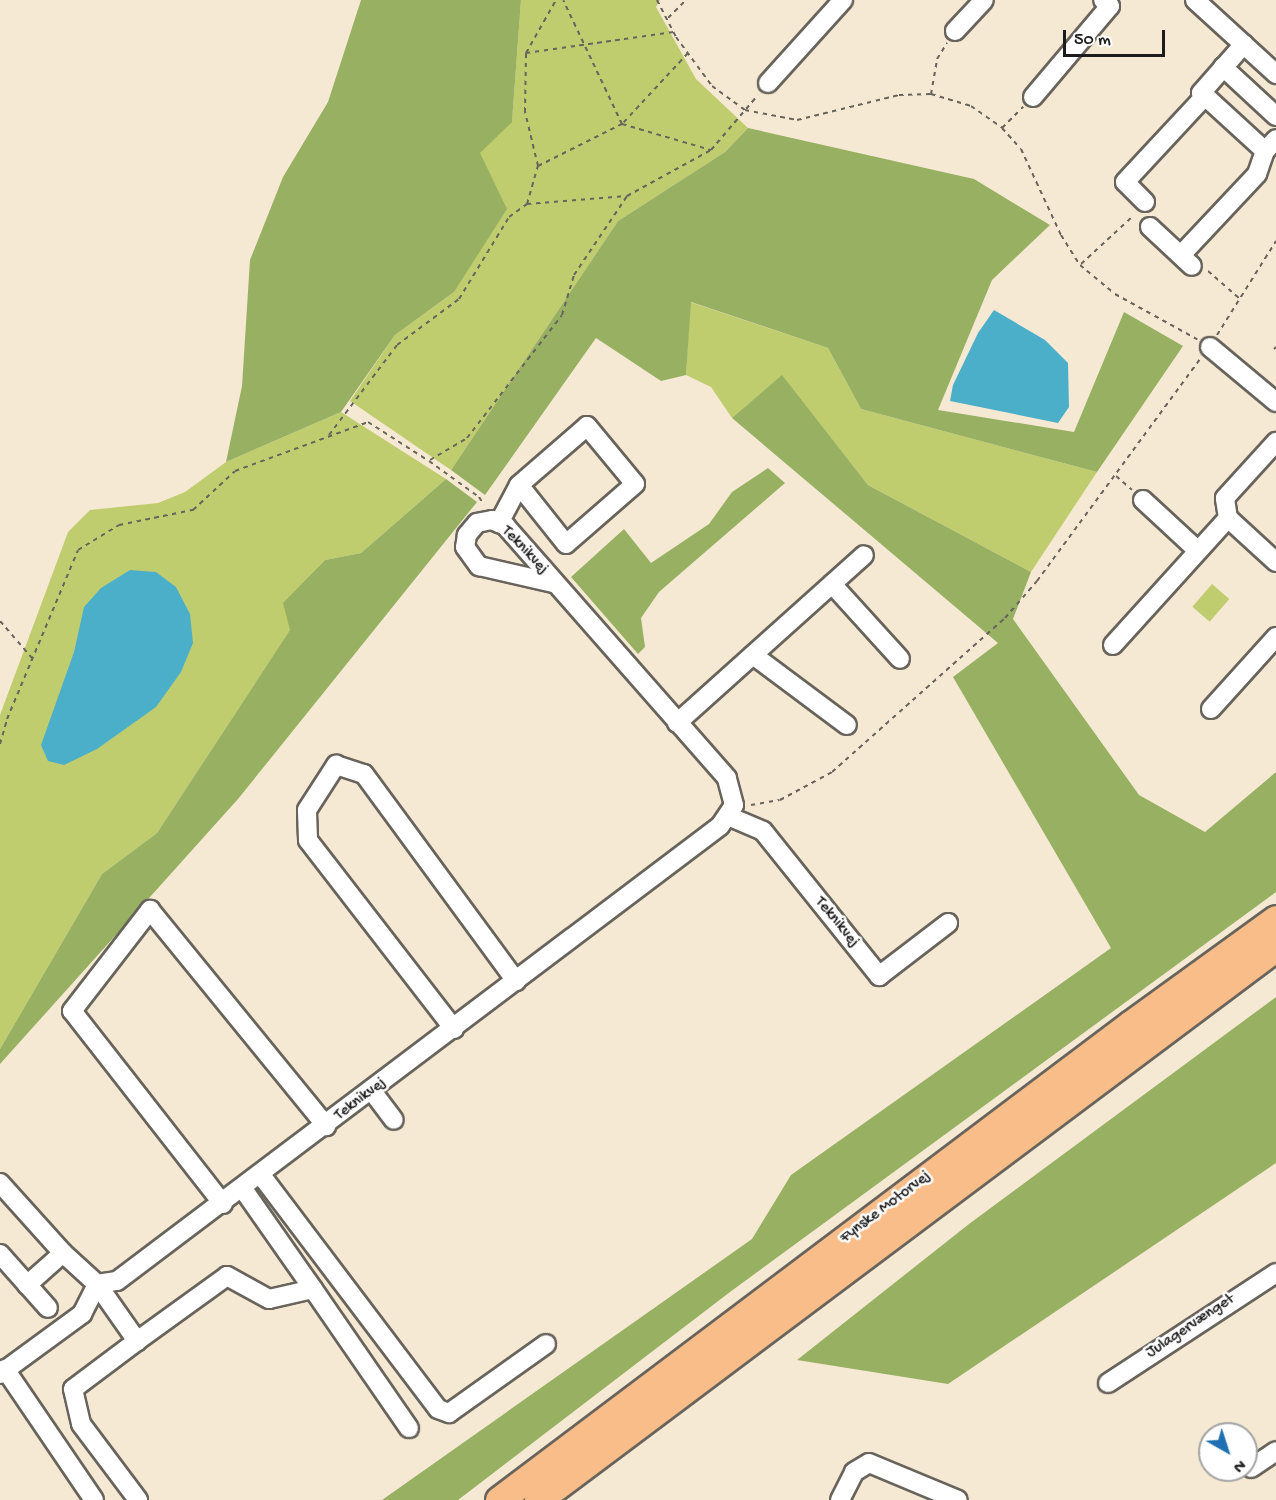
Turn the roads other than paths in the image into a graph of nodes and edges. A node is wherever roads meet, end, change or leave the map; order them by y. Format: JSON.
{"nodes":[{"id":1,"x":843,"y":0,"type":"edge"},
{"id":2,"x":984,"y":0,"type":"edge"},
{"id":3,"x":1103,"y":0,"type":"edge"},
{"id":4,"x":1196,"y":0,"type":"edge"},
{"id":5,"x":955,"y":31,"type":"road end"},
{"id":6,"x":1244,"y":44,"type":"junction"},
{"id":7,"x":1223,"y":67,"type":"junction"},
{"id":8,"x":1276,"y":74,"type":"edge"},
{"id":9,"x":768,"y":83,"type":"road end"},
{"id":10,"x":1205,"y":96,"type":"junction"},
{"id":11,"x":1033,"y":97,"type":"road end"},
{"id":12,"x":1276,"y":116,"type":"edge"},
{"id":13,"x":1270,"y":145,"type":"edge"},
{"id":14,"x":1145,"y":202,"type":"dead end"},
{"id":15,"x":1150,"y":227,"type":"dead end"},
{"id":16,"x":1210,"y":347,"type":"road end"},
{"id":17,"x":1276,"y":402,"type":"edge"},
{"id":18,"x":1276,"y":442,"type":"edge"},
{"id":19,"x":519,"y":485,"type":"junction"},
{"id":20,"x":1143,"y":500,"type":"road end"},
{"id":21,"x":1227,"y":518,"type":"junction"},
{"id":22,"x":496,"y":522,"type":"junction"},
{"id":23,"x":1198,"y":551,"type":"junction"},
{"id":24,"x":864,"y":555,"type":"dead end"},
{"id":25,"x":1276,"y":562,"type":"edge"},
{"id":26,"x":553,"y":583,"type":"junction"},
{"id":27,"x":832,"y":584,"type":"junction"},
{"id":28,"x":1276,"y":637,"type":"edge"},
{"id":29,"x":1113,"y":645,"type":"dead end"},
{"id":30,"x":753,"y":655,"type":"junction"},
{"id":31,"x":900,"y":659,"type":"dead end"},
{"id":32,"x":1211,"y":709,"type":"dead end"},
{"id":33,"x":677,"y":723,"type":"junction"},
{"id":34,"x":847,"y":725,"type":"dead end"},
{"id":35,"x":731,"y":811,"type":"junction"},
{"id":36,"x":1276,"y":920,"type":"edge"},
{"id":37,"x":948,"y":923,"type":"dead end"},
{"id":38,"x":1276,"y":946,"type":"edge"},
{"id":39,"x":516,"y":981,"type":"junction"},
{"id":40,"x":454,"y":1029,"type":"junction"},
{"id":41,"x":372,"y":1091,"type":"junction"},
{"id":42,"x":394,"y":1120,"type":"dead end"},
{"id":43,"x":326,"y":1126,"type":"junction"},
{"id":44,"x":261,"y":1175,"type":"junction"},
{"id":45,"x":0,"y":1183,"type":"edge"},
{"id":46,"x":243,"y":1189,"type":"junction"},
{"id":47,"x":223,"y":1204,"type":"junction"},
{"id":48,"x":63,"y":1253,"type":"junction"},
{"id":49,"x":0,"y":1254,"type":"edge"},
{"id":50,"x":1275,"y":1271,"type":"edge"},
{"id":51,"x":96,"y":1284,"type":"junction"},
{"id":52,"x":27,"y":1285,"type":"junction"},
{"id":53,"x":313,"y":1289,"type":"junction"},
{"id":54,"x":48,"y":1308,"type":"dead end"},
{"id":55,"x":137,"y":1341,"type":"junction"},
{"id":56,"x":546,"y":1344,"type":"dead end"},
{"id":57,"x":3,"y":1372,"type":"edge"},
{"id":58,"x":1108,"y":1383,"type":"dead end"},
{"id":59,"x":409,"y":1428,"type":"dead end"},
{"id":60,"x":1276,"y":1451,"type":"edge"},
{"id":61,"x":1258,"y":1463,"type":"edge"},
{"id":62,"x":94,"y":1500,"type":"edge"},
{"id":63,"x":138,"y":1500,"type":"edge"},
{"id":64,"x":499,"y":1500,"type":"edge"},
{"id":65,"x":538,"y":1500,"type":"edge"},
{"id":66,"x":840,"y":1500,"type":"edge"},
{"id":67,"x":958,"y":1500,"type":"edge"}],
"edges":[{"from":1,"to":9,"type":"street"},
{"from":2,"to":5,"type":"street"},
{"from":3,"to":11,"type":"street"},
{"from":4,"to":6,"type":"street"},
{"from":6,"to":7,"type":"street"},
{"from":6,"to":8,"type":"street"},
{"from":7,"to":10,"type":"street"},
{"from":7,"to":12,"type":"street"},
{"from":10,"to":13,"type":"street"},
{"from":10,"to":14,"type":"street"},
{"from":13,"to":15,"type":"street"},
{"from":16,"to":17,"type":"street"},
{"from":18,"to":21,"type":"street"},
{"from":19,"to":19,"type":"street"},
{"from":19,"to":22,"type":"street"},
{"from":20,"to":23,"type":"street"},
{"from":21,"to":23,"type":"street"},
{"from":21,"to":25,"type":"street"},
{"from":22,"to":26,"type":"street","name":"Teknikvej"},
{"from":22,"to":26,"type":"street","name":"Teknikvej"},
{"from":23,"to":29,"type":"street"},
{"from":24,"to":27,"type":"street"},
{"from":26,"to":33,"type":"street","name":"Teknikvej"},
{"from":27,"to":30,"type":"street"},
{"from":27,"to":31,"type":"street"},
{"from":28,"to":32,"type":"street"},
{"from":30,"to":33,"type":"street"},
{"from":30,"to":34,"type":"street"},
{"from":33,"to":35,"type":"street","name":"Teknikvej"},
{"from":35,"to":37,"type":"street","name":"Teknikvej"},
{"from":35,"to":39,"type":"street","name":"Teknikvej"},
{"from":36,"to":64,"type":"highway","name":"Fynske Motorvej"},
{"from":38,"to":65,"type":"highway","name":"Fynske Motorvej"},
{"from":39,"to":40,"type":"street","name":"Teknikvej"},
{"from":39,"to":40,"type":"street"},
{"from":40,"to":41,"type":"street","name":"Teknikvej"},
{"from":41,"to":42,"type":"street"},
{"from":41,"to":43,"type":"street","name":"Teknikvej"},
{"from":43,"to":44,"type":"street","name":"Teknikvej"},
{"from":43,"to":47,"type":"street"},
{"from":44,"to":46,"type":"street","name":"Teknikvej"},
{"from":44,"to":56,"type":"street"},
{"from":45,"to":48,"type":"street"},
{"from":46,"to":47,"type":"street","name":"Teknikvej"},
{"from":46,"to":53,"type":"street"},
{"from":47,"to":51,"type":"street","name":"Teknikvej"},
{"from":48,"to":51,"type":"street"},
{"from":48,"to":52,"type":"street"},
{"from":49,"to":52,"type":"street"},
{"from":50,"to":58,"type":"street","name":"Julagervænget"},
{"from":51,"to":55,"type":"street"},
{"from":51,"to":57,"type":"street"},
{"from":52,"to":54,"type":"street"},
{"from":53,"to":55,"type":"street"},
{"from":53,"to":59,"type":"street"},
{"from":55,"to":63,"type":"street"},
{"from":57,"to":62,"type":"street"},
{"from":60,"to":61,"type":"street"},
{"from":66,"to":67,"type":"street"}]}
